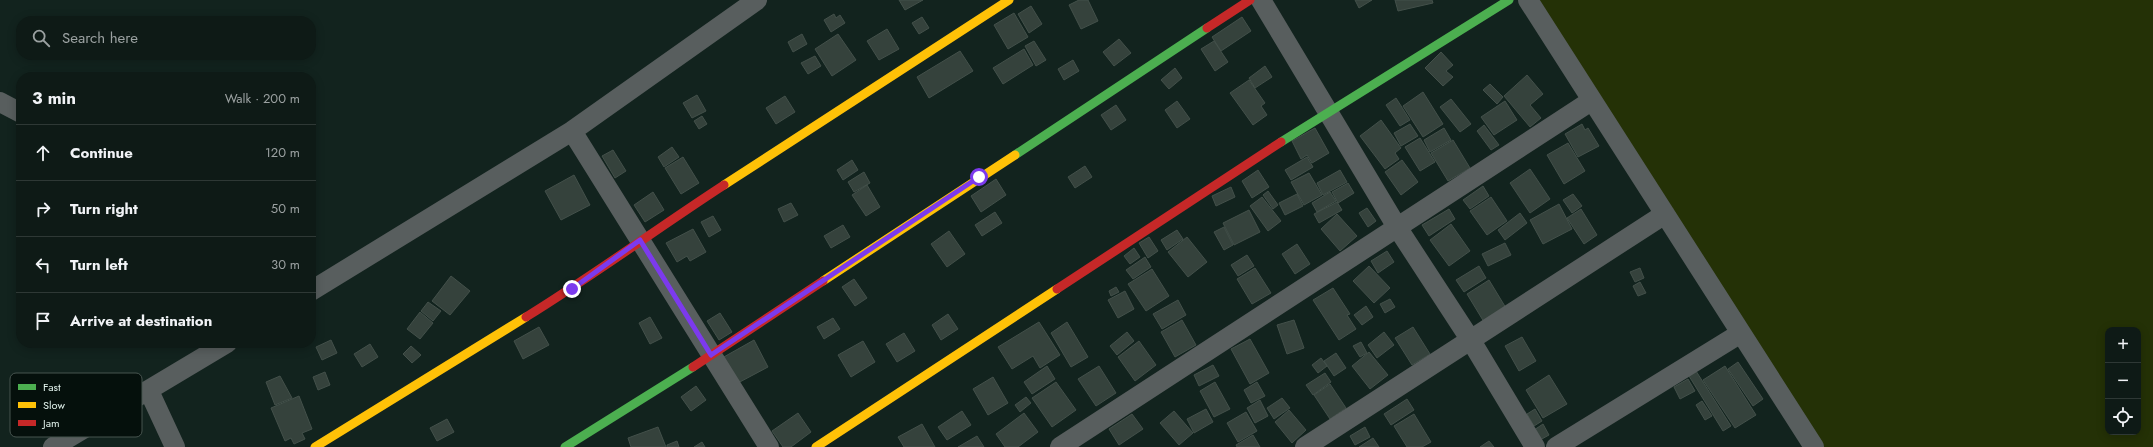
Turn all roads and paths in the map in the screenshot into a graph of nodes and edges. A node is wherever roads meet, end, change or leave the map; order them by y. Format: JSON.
{"nodes":[{"id":1,"x":757,"y":0,"type":"edge"},
{"id":2,"x":1009,"y":0,"type":"edge"},
{"id":3,"x":1250,"y":0,"type":"edge"},
{"id":4,"x":1261,"y":0,"type":"edge"},
{"id":5,"x":1509,"y":0,"type":"edge"},
{"id":6,"x":1528,"y":0,"type":"edge"},
{"id":7,"x":1591,"y":101,"type":"junction"},
{"id":8,"x":0,"y":102,"type":"edge"},
{"id":9,"x":16,"y":110,"type":"edge"},
{"id":10,"x":1328,"y":112,"type":"junction"},
{"id":11,"x":572,"y":131,"type":"junction"},
{"id":12,"x":1665,"y":214,"type":"junction"},
{"id":13,"x":1397,"y":227,"type":"junction"},
{"id":14,"x":640,"y":240,"type":"junction"},
{"id":15,"x":316,"y":288,"type":"edge"},
{"id":16,"x":1741,"y":333,"type":"junction"},
{"id":17,"x":1470,"y":339,"type":"junction"},
{"id":18,"x":218,"y":348,"type":"edge"},
{"id":19,"x":711,"y":355,"type":"junction"},
{"id":20,"x":149,"y":391,"type":"junction"},
{"id":21,"x":142,"y":395,"type":"edge"},
{"id":22,"x":70,"y":437,"type":"edge"},
{"id":23,"x":1808,"y":445,"type":"edge"},
{"id":24,"x":53,"y":447,"type":"edge"},
{"id":25,"x":175,"y":447,"type":"edge"},
{"id":26,"x":315,"y":447,"type":"edge"},
{"id":27,"x":565,"y":447,"type":"edge"},
{"id":28,"x":769,"y":447,"type":"edge"},
{"id":29,"x":816,"y":447,"type":"edge"},
{"id":30,"x":1060,"y":447,"type":"edge"},
{"id":31,"x":1305,"y":447,"type":"edge"},
{"id":32,"x":1535,"y":447,"type":"edge"},
{"id":33,"x":1556,"y":447,"type":"edge"}],
"edges":[{"from":1,"to":11,"type":"street"},
{"from":2,"to":14,"type":"street"},
{"from":3,"to":19,"type":"street"},
{"from":4,"to":10,"type":"street"},
{"from":5,"to":10,"type":"street"},
{"from":6,"to":7,"type":"street"},
{"from":7,"to":12,"type":"street"},
{"from":7,"to":13,"type":"street"},
{"from":8,"to":9,"type":"street"},
{"from":10,"to":13,"type":"street"},
{"from":10,"to":29,"type":"street"},
{"from":11,"to":14,"type":"street"},
{"from":11,"to":15,"type":"street"},
{"from":12,"to":16,"type":"street"},
{"from":12,"to":17,"type":"street"},
{"from":13,"to":17,"type":"street"},
{"from":13,"to":30,"type":"street"},
{"from":14,"to":19,"type":"street"},
{"from":14,"to":26,"type":"street"},
{"from":16,"to":23,"type":"street"},
{"from":16,"to":33,"type":"street"},
{"from":17,"to":31,"type":"street"},
{"from":17,"to":32,"type":"street"},
{"from":18,"to":20,"type":"street"},
{"from":19,"to":27,"type":"street"},
{"from":19,"to":28,"type":"street"},
{"from":20,"to":21,"type":"street"},
{"from":20,"to":25,"type":"street"},
{"from":22,"to":24,"type":"street"}]}
